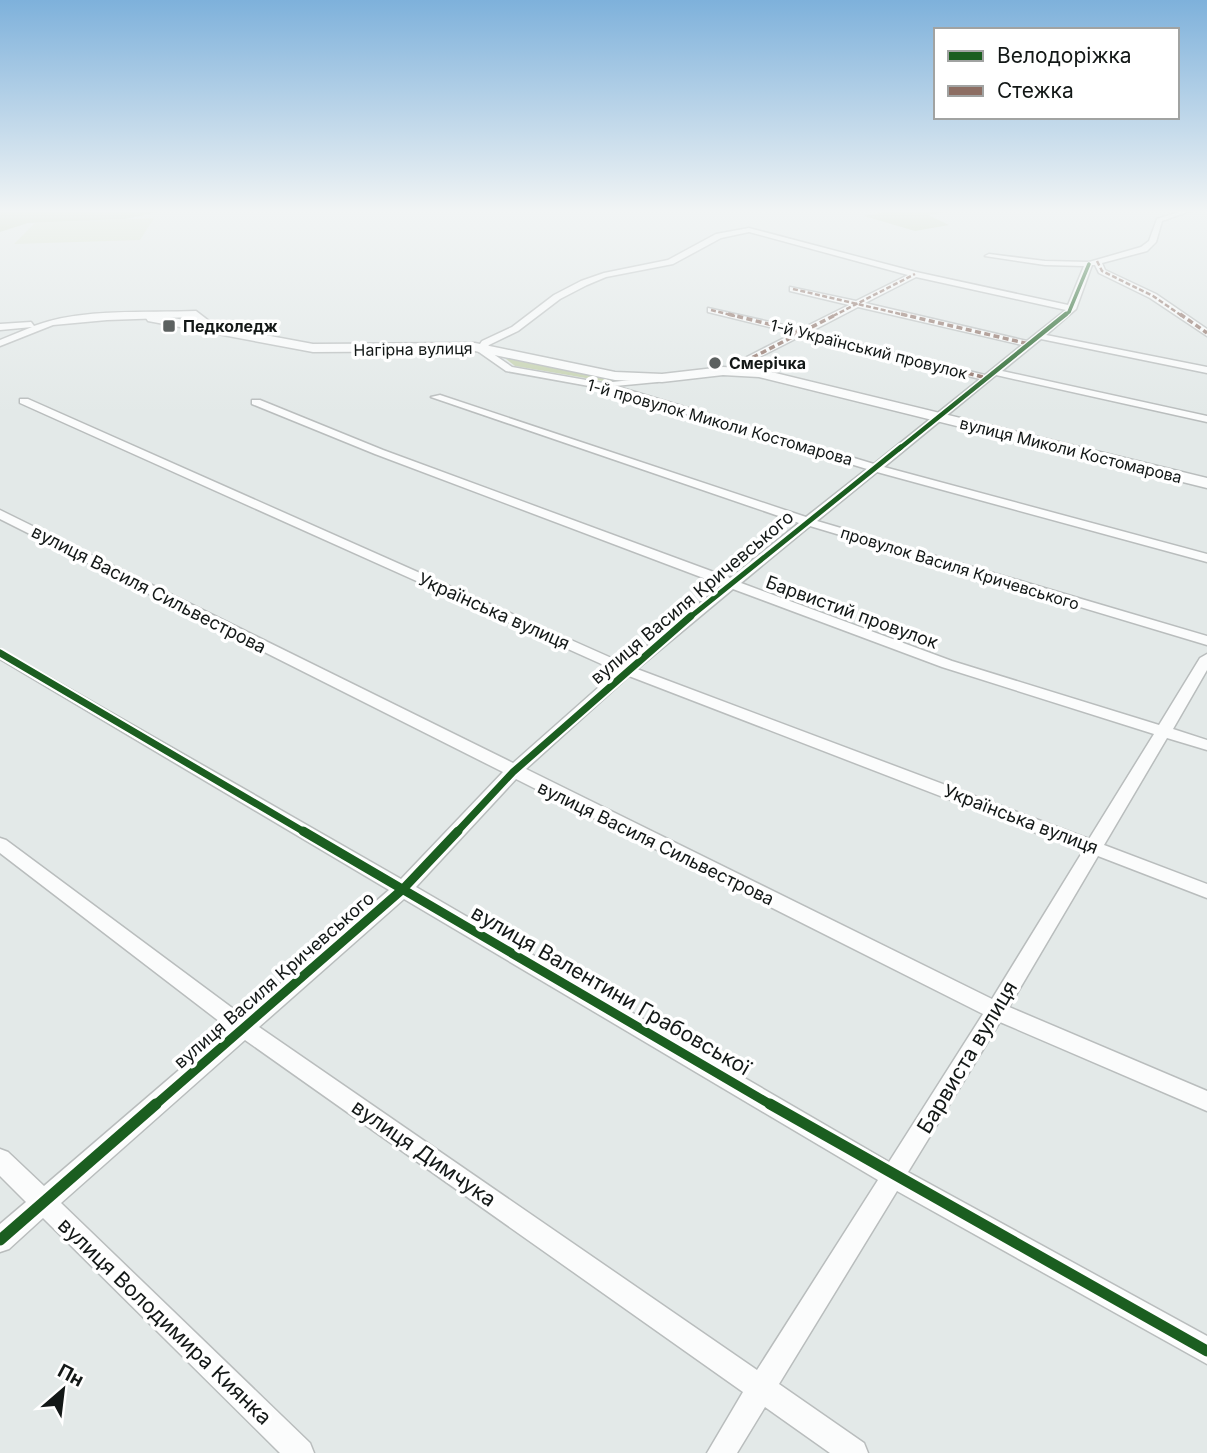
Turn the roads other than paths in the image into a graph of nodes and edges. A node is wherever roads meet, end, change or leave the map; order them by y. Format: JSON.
{"nodes":[{"id":1,"x":594,"y":279,"type":"edge"},
{"id":2,"x":906,"y":279,"type":"edge"},
{"id":3,"x":937,"y":279,"type":"edge"},
{"id":4,"x":1086,"y":279,"type":"edge"},
{"id":5,"x":1118,"y":279,"type":"edge"},
{"id":6,"x":793,"y":289,"type":"dead end"},
{"id":7,"x":858,"y":303,"type":"junction"},
{"id":8,"x":1072,"y":309,"type":"junction"},
{"id":9,"x":711,"y":310,"type":"dead end"},
{"id":10,"x":152,"y":318,"type":"joint"},
{"id":11,"x":51,"y":323,"type":"junction"},
{"id":12,"x":0,"y":327,"type":"edge"},
{"id":13,"x":802,"y":333,"type":"junction"},
{"id":14,"x":1207,"y":333,"type":"edge"},
{"id":15,"x":1034,"y":340,"type":"junction"},
{"id":16,"x":0,"y":343,"type":"edge"},
{"id":17,"x":481,"y":348,"type":"junction"},
{"id":18,"x":740,"y":370,"type":"junction"},
{"id":19,"x":1207,"y":370,"type":"edge"},
{"id":20,"x":990,"y":375,"type":"junction"},
{"id":21,"x":662,"y":378,"type":"junction"},
{"id":22,"x":601,"y":385,"type":"junction"},
{"id":23,"x":436,"y":397,"type":"dead end"},
{"id":24,"x":24,"y":401,"type":"dead end"},
{"id":25,"x":256,"y":402,"type":"dead end"},
{"id":26,"x":938,"y":418,"type":"junction"},
{"id":27,"x":1207,"y":419,"type":"edge"},
{"id":28,"x":876,"y":468,"type":"junction"},
{"id":29,"x":1207,"y":483,"type":"edge"},
{"id":30,"x":0,"y":514,"type":"edge"},
{"id":31,"x":808,"y":522,"type":"junction"},
{"id":32,"x":1207,"y":558,"type":"edge"},
{"id":33,"x":731,"y":584,"type":"junction"},
{"id":34,"x":1207,"y":641,"type":"edge"},
{"id":35,"x":0,"y":653,"type":"edge"},
{"id":36,"x":1207,"y":658,"type":"edge"},
{"id":37,"x":627,"y":670,"type":"junction"},
{"id":38,"x":1164,"y":732,"type":"junction"},
{"id":39,"x":1207,"y":745,"type":"edge"},
{"id":40,"x":513,"y":772,"type":"junction"},
{"id":41,"x":0,"y":844,"type":"edge"},
{"id":42,"x":1092,"y":846,"type":"junction"},
{"id":43,"x":404,"y":888,"type":"junction"},
{"id":44,"x":1207,"y":891,"type":"edge"},
{"id":45,"x":996,"y":1011,"type":"junction"},
{"id":46,"x":244,"y":1028,"type":"junction"},
{"id":47,"x":1207,"y":1101,"type":"edge"},
{"id":48,"x":0,"y":1160,"type":"edge"},
{"id":49,"x":894,"y":1177,"type":"junction"},
{"id":50,"x":44,"y":1203,"type":"junction"},
{"id":51,"x":0,"y":1240,"type":"edge"},
{"id":52,"x":1207,"y":1351,"type":"edge"},
{"id":53,"x":762,"y":1386,"type":"junction"},
{"id":54,"x":300,"y":1453,"type":"edge"},
{"id":55,"x":721,"y":1453,"type":"edge"},
{"id":56,"x":854,"y":1453,"type":"edge"}],
"edges":[{"from":1,"to":17,"type":"street","name":"Нагірна вулиця"},
{"from":2,"to":7,"type":"street"},
{"from":3,"to":8,"type":"street"},
{"from":4,"to":8,"type":"street"},
{"from":5,"to":14,"type":"street"},
{"from":6,"to":7,"type":"street"},
{"from":7,"to":13,"type":"street"},
{"from":7,"to":15,"type":"street"},
{"from":8,"to":15,"type":"street","name":"вулиця Василя Кричевського"},
{"from":9,"to":13,"type":"street","name":"1-й Український провулок"},
{"from":10,"to":11,"type":"street","name":"Нагірна вулиця"},
{"from":10,"to":17,"type":"street","name":"Нагірна вулиця"},
{"from":11,"to":12,"type":"street","name":"Нагірна вулиця"},
{"from":11,"to":16,"type":"street","name":"Нагірна вулиця"},
{"from":13,"to":18,"type":"street"},
{"from":13,"to":20,"type":"street","name":"1-й Український провулок"},
{"from":15,"to":19,"type":"street"},
{"from":15,"to":20,"type":"street","name":"вулиця Василя Кричевського"},
{"from":17,"to":21,"type":"street","name":"вулиця Миколи Костомарова"},
{"from":17,"to":22,"type":"street","name":"1-й провулок Миколи Костомарова"},
{"from":18,"to":21,"type":"street","name":"вулиця Миколи Костомарова"},
{"from":18,"to":26,"type":"street","name":"вулиця Миколи Костомарова"},
{"from":20,"to":26,"type":"street","name":"вулиця Василя Кричевського"},
{"from":20,"to":27,"type":"street","name":"1-й Український провулок"},
{"from":21,"to":22,"type":"street"},
{"from":22,"to":28,"type":"street","name":"1-й провулок Миколи Костомарова"},
{"from":23,"to":31,"type":"street","name":"провулок Василя Кричевського"},
{"from":24,"to":37,"type":"street","name":"Українська вулиця"},
{"from":25,"to":33,"type":"street","name":"Барвистий провулок"},
{"from":26,"to":28,"type":"street","name":"вулиця Василя Кричевського"},
{"from":26,"to":29,"type":"street","name":"вулиця Миколи Костомарова"},
{"from":28,"to":31,"type":"street","name":"вулиця Василя Кричевського"},
{"from":28,"to":32,"type":"street","name":"1-й провулок Миколи Костомарова"},
{"from":30,"to":40,"type":"street","name":"вулиця Василя Сильвестрова"},
{"from":31,"to":33,"type":"street","name":"вулиця Василя Кричевського"},
{"from":31,"to":34,"type":"street","name":"провулок Василя Кричевського"},
{"from":33,"to":37,"type":"street","name":"вулиця Василя Кричевського"},
{"from":33,"to":38,"type":"street","name":"Барвистий провулок"},
{"from":35,"to":43,"type":"street","name":"вулиця Валентини Грабовської"},
{"from":36,"to":38,"type":"street","name":"Барвиста вулиця"},
{"from":37,"to":40,"type":"street","name":"вулиця Василя Кричевського"},
{"from":37,"to":42,"type":"street","name":"Українська вулиця"},
{"from":38,"to":39,"type":"street","name":"Барвистий провулок"},
{"from":38,"to":42,"type":"street","name":"Барвиста вулиця"},
{"from":40,"to":43,"type":"street","name":"вулиця Василя Кричевського"},
{"from":40,"to":45,"type":"street","name":"вулиця Василя Сильвестрова"},
{"from":41,"to":46,"type":"street","name":"вулиця Димчука"},
{"from":42,"to":44,"type":"street","name":"Українська вулиця"},
{"from":42,"to":45,"type":"street","name":"Барвиста вулиця"},
{"from":43,"to":46,"type":"street","name":"вулиця Василя Кричевського"},
{"from":43,"to":49,"type":"street","name":"вулиця Валентини Грабовської"},
{"from":45,"to":47,"type":"street","name":"вулиця Василя Сильвестрова"},
{"from":45,"to":49,"type":"street","name":"Барвиста вулиця"},
{"from":46,"to":50,"type":"street","name":"вулиця Василя Кричевського"},
{"from":46,"to":53,"type":"street","name":"вулиця Димчука"},
{"from":48,"to":50,"type":"street","name":"вулиця Володимира Киянка"},
{"from":49,"to":52,"type":"street","name":"вулиця Валентини Грабовської"},
{"from":49,"to":53,"type":"street","name":"Барвиста вулиця"},
{"from":50,"to":51,"type":"street","name":"вулиця Василя Кричевського"},
{"from":50,"to":54,"type":"street","name":"вулиця Володимира Киянка"},
{"from":53,"to":55,"type":"street","name":"Барвиста вулиця"},
{"from":53,"to":56,"type":"street","name":"вулиця Димчука"}]}
